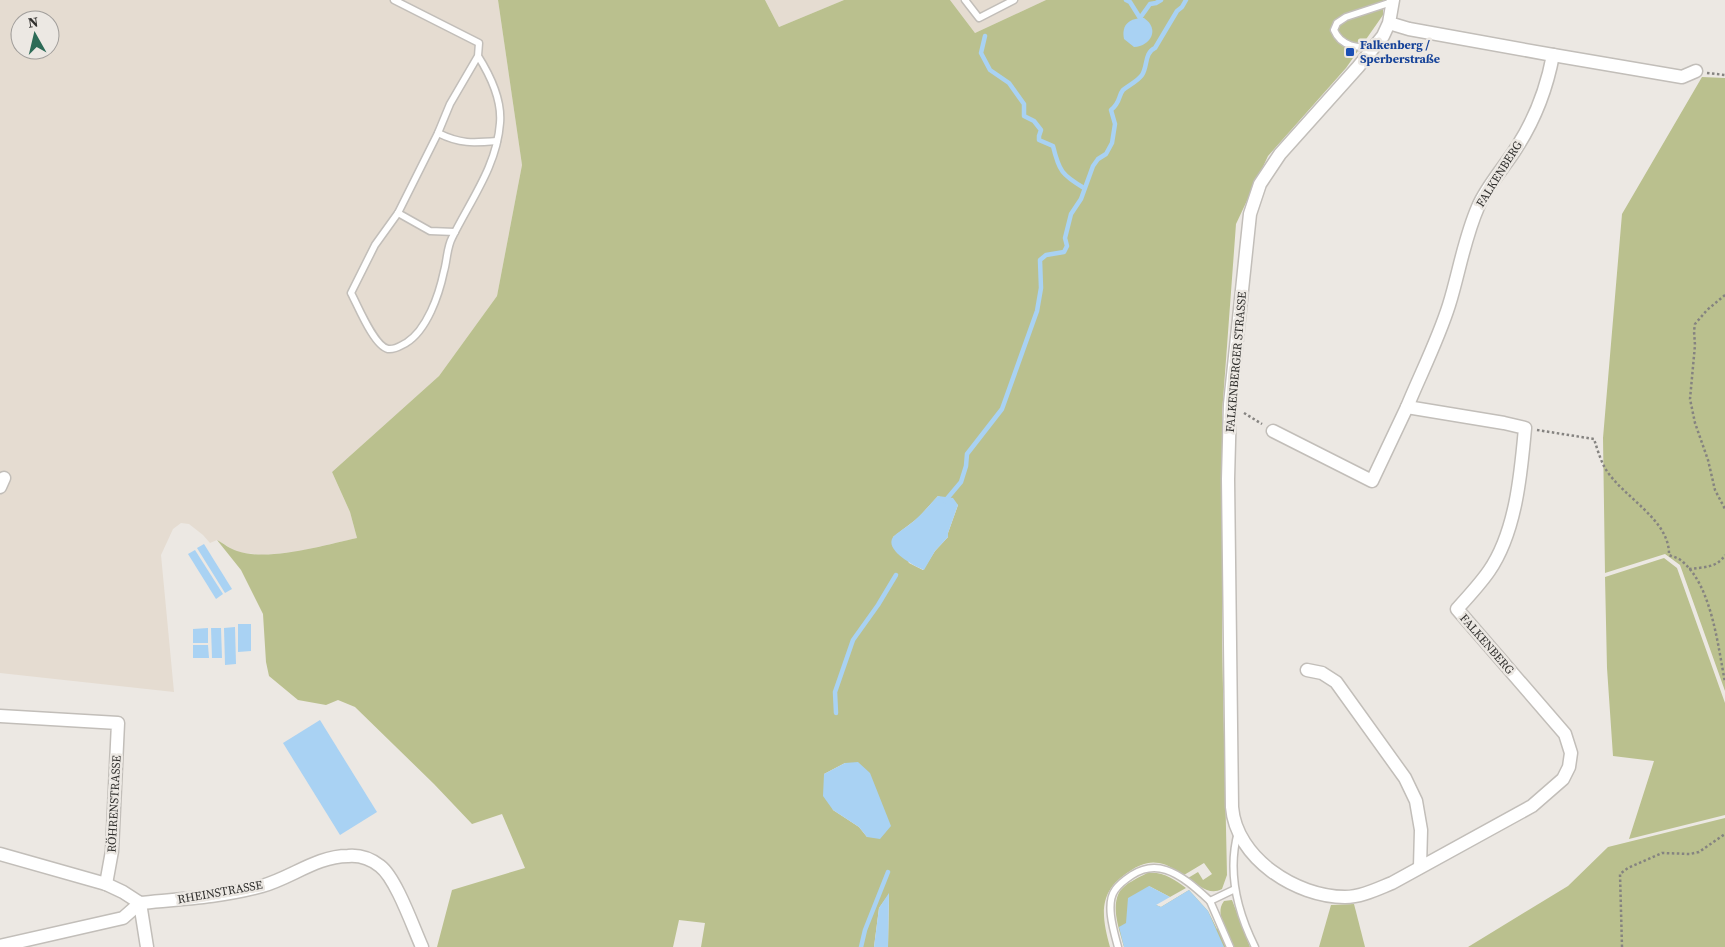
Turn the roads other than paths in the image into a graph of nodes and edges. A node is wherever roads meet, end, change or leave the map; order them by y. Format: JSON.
{"nodes":[{"id":1,"x":394,"y":0,"type":"edge"},
{"id":2,"x":965,"y":0,"type":"edge"},
{"id":3,"x":1014,"y":0,"type":"edge"},
{"id":4,"x":1393,"y":1,"type":"edge"},
{"id":5,"x":1389,"y":23,"type":"junction"},
{"id":6,"x":1376,"y":46,"type":"junction"},
{"id":7,"x":1553,"y":55,"type":"junction"},
{"id":8,"x":478,"y":56,"type":"junction"},
{"id":9,"x":1696,"y":71,"type":"dead end"},
{"id":10,"x":438,"y":133,"type":"junction"},
{"id":11,"x":497,"y":141,"type":"junction"},
{"id":12,"x":398,"y":213,"type":"junction"},
{"id":13,"x":455,"y":232,"type":"junction"},
{"id":14,"x":1406,"y":407,"type":"junction"},
{"id":15,"x":1273,"y":431,"type":"road end"},
{"id":16,"x":1307,"y":670,"type":"dead end"},
{"id":17,"x":0,"y":716,"type":"edge"},
{"id":18,"x":1238,"y":831,"type":"junction"},
{"id":19,"x":0,"y":854,"type":"edge"},
{"id":20,"x":1420,"y":868,"type":"junction"},
{"id":21,"x":106,"y":884,"type":"junction"},
{"id":22,"x":1235,"y":889,"type":"junction"},
{"id":23,"x":1210,"y":901,"type":"junction"},
{"id":24,"x":140,"y":903,"type":"junction"},
{"id":25,"x":0,"y":946,"type":"edge"},
{"id":26,"x":147,"y":947,"type":"edge"},
{"id":27,"x":422,"y":947,"type":"edge"},
{"id":28,"x":1118,"y":947,"type":"edge"},
{"id":29,"x":1230,"y":947,"type":"edge"},
{"id":30,"x":1255,"y":947,"type":"edge"}],
"edges":[{"from":1,"to":8,"type":"lane"},
{"from":2,"to":3,"type":"lane"},
{"from":4,"to":5,"type":"street","name":"FALKENBERGER STRASSE"},
{"from":4,"to":6,"type":"lane"},
{"from":5,"to":6,"type":"street","name":"FALKENBERGER STRASSE"},
{"from":5,"to":7,"type":"street"},
{"from":6,"to":18,"type":"street","name":"FALKENBERGER STRASSE"},
{"from":7,"to":9,"type":"street"},
{"from":7,"to":14,"type":"street","name":"FALKENBERG"},
{"from":8,"to":10,"type":"lane"},
{"from":8,"to":11,"type":"lane"},
{"from":10,"to":11,"type":"lane"},
{"from":10,"to":12,"type":"lane"},
{"from":11,"to":13,"type":"lane"},
{"from":12,"to":13,"type":"lane"},
{"from":12,"to":13,"type":"lane"},
{"from":14,"to":15,"type":"street","name":"FALKENBERG"},
{"from":14,"to":20,"type":"street","name":"FALKENBERG"},
{"from":16,"to":20,"type":"street"},
{"from":17,"to":21,"type":"street","name":"RÖHRENSTRASSE"},
{"from":18,"to":20,"type":"street","name":"FALKENBERG"},
{"from":18,"to":22,"type":"lane"},
{"from":19,"to":21,"type":"street"},
{"from":21,"to":24,"type":"street"},
{"from":22,"to":23,"type":"lane"},
{"from":22,"to":30,"type":"lane"},
{"from":23,"to":28,"type":"lane"},
{"from":23,"to":29,"type":"lane"},
{"from":24,"to":25,"type":"street"},
{"from":24,"to":26,"type":"street"},
{"from":24,"to":27,"type":"street","name":"RHEINSTRASSE"}]}
